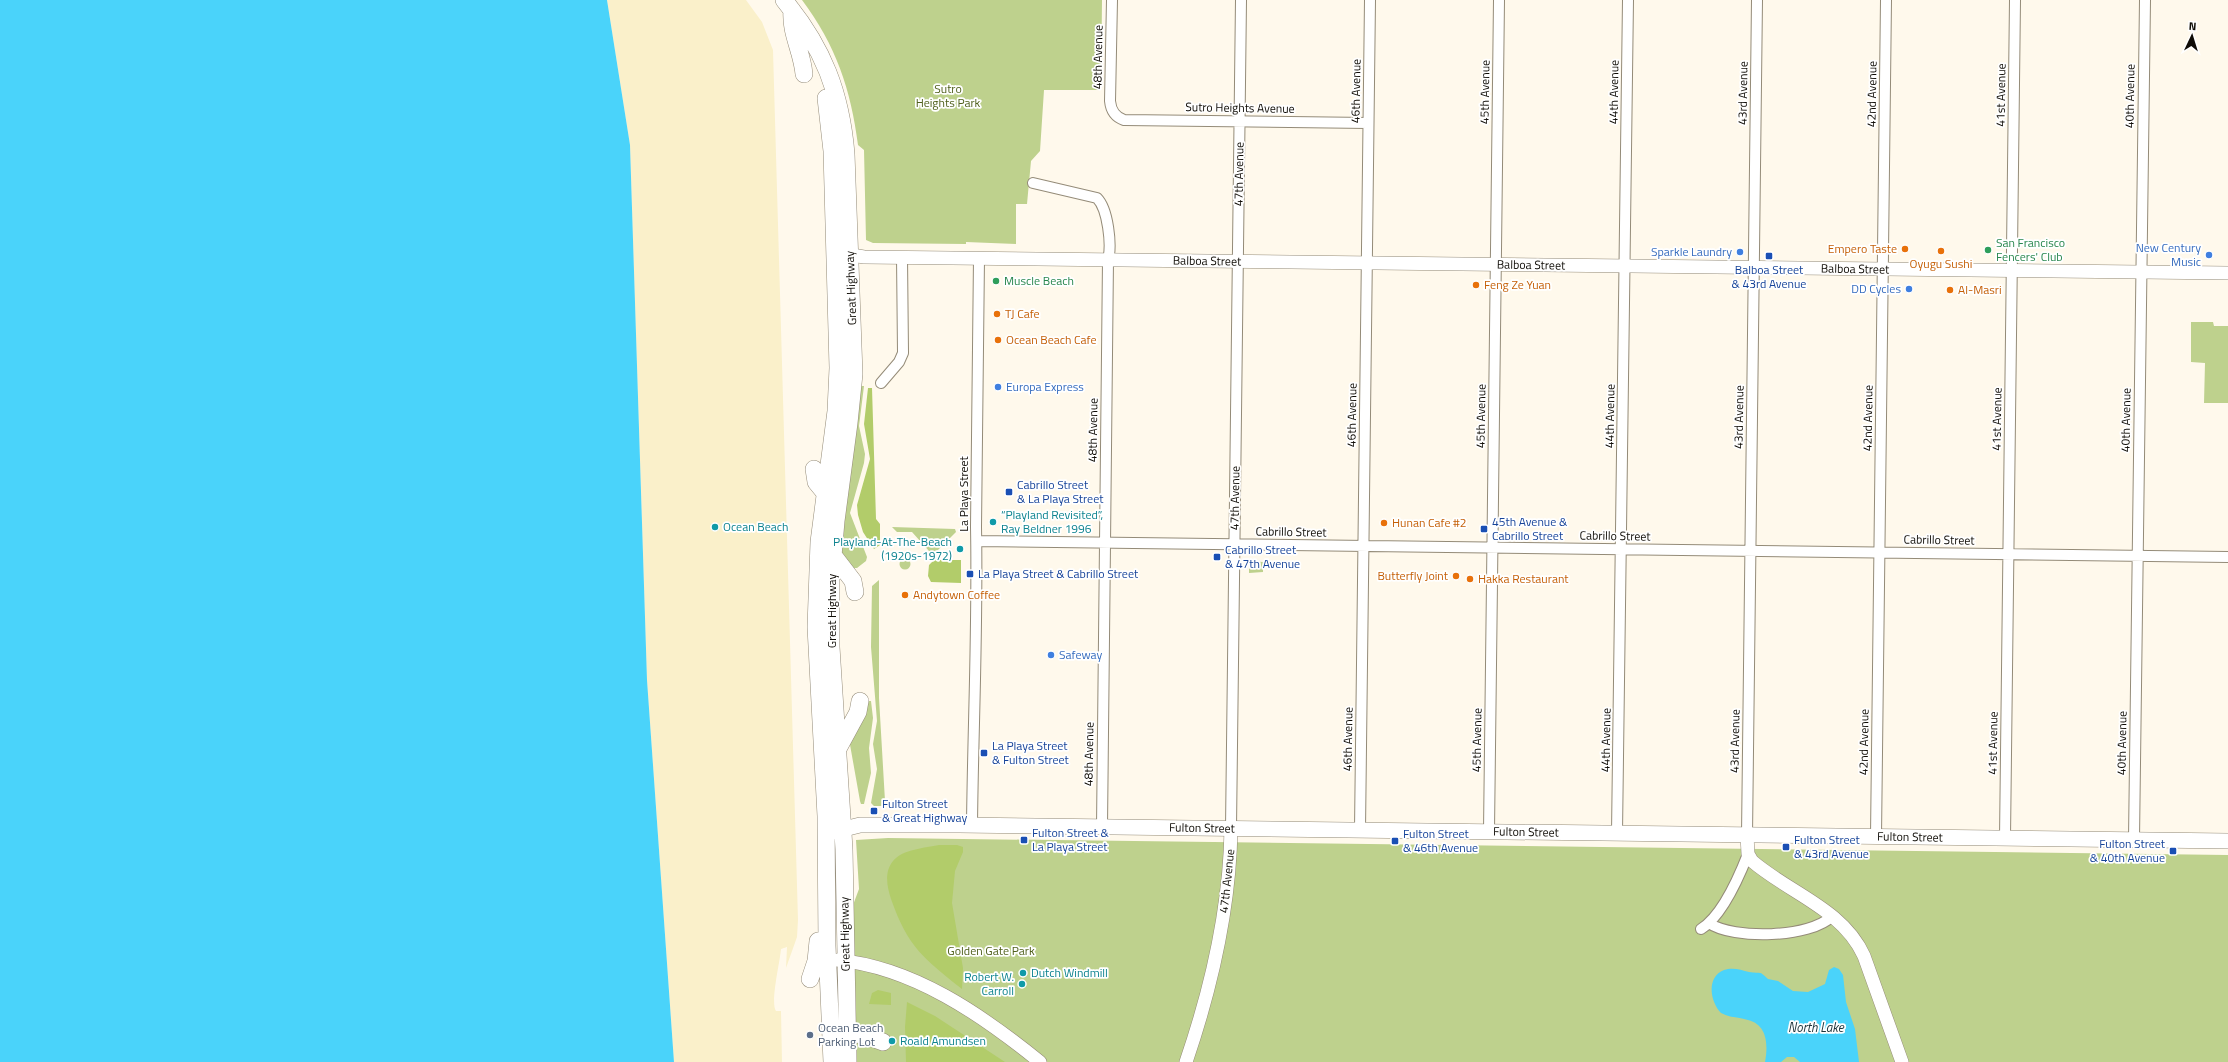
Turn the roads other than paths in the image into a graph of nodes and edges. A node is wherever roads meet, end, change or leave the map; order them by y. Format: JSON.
{"nodes":[{"id":1,"x":1112,"y":0,"type":"edge"},
{"id":2,"x":1241,"y":0,"type":"edge"},
{"id":3,"x":1370,"y":0,"type":"edge"},
{"id":4,"x":1499,"y":0,"type":"edge"},
{"id":5,"x":1628,"y":0,"type":"edge"},
{"id":6,"x":1757,"y":0,"type":"edge"},
{"id":7,"x":1886,"y":0,"type":"edge"},
{"id":8,"x":2015,"y":0,"type":"edge"},
{"id":9,"x":2144,"y":0,"type":"edge"},
{"id":10,"x":788,"y":5,"type":"edge"},
{"id":11,"x":804,"y":74,"type":"dead end"},
{"id":12,"x":1114,"y":114,"type":"joint"},
{"id":13,"x":1239,"y":121,"type":"junction"},
{"id":14,"x":1368,"y":123,"type":"junction"},
{"id":15,"x":1033,"y":183,"type":"dead end"},
{"id":16,"x":842,"y":253,"type":"junction"},
{"id":17,"x":902,"y":257,"type":"junction"},
{"id":18,"x":979,"y":258,"type":"junction"},
{"id":19,"x":1108,"y":260,"type":"junction"},
{"id":20,"x":1238,"y":261,"type":"junction"},
{"id":21,"x":1367,"y":263,"type":"junction"},
{"id":22,"x":1496,"y":264,"type":"junction"},
{"id":23,"x":1625,"y":266,"type":"junction"},
{"id":24,"x":1754,"y":268,"type":"junction"},
{"id":25,"x":1883,"y":269,"type":"junction"},
{"id":26,"x":2012,"y":271,"type":"junction"},
{"id":27,"x":2141,"y":272,"type":"junction"},
{"id":28,"x":2228,"y":273,"type":"edge"},
{"id":29,"x":882,"y":383,"type":"dead end"},
{"id":30,"x":814,"y":469,"type":"dead end"},
{"id":31,"x":825,"y":493,"type":"junction"},
{"id":32,"x":977,"y":541,"type":"junction"},
{"id":33,"x":1105,"y":543,"type":"junction"},
{"id":34,"x":1234,"y":544,"type":"junction"},
{"id":35,"x":1363,"y":546,"type":"junction"},
{"id":36,"x":1492,"y":548,"type":"junction"},
{"id":37,"x":1621,"y":549,"type":"junction"},
{"id":38,"x":1750,"y":551,"type":"junction"},
{"id":39,"x":1879,"y":552,"type":"junction"},
{"id":40,"x":2009,"y":554,"type":"junction"},
{"id":41,"x":833,"y":555,"type":"junction"},
{"id":42,"x":2138,"y":556,"type":"junction"},
{"id":43,"x":2228,"y":557,"type":"edge"},
{"id":44,"x":855,"y":592,"type":"dead end"},
{"id":45,"x":860,"y":700,"type":"dead end"},
{"id":46,"x":839,"y":747,"type":"junction"},
{"id":47,"x":972,"y":825,"type":"junction"},
{"id":48,"x":1102,"y":827,"type":"junction"},
{"id":49,"x":843,"y":828,"type":"junction"},
{"id":50,"x":1231,"y":828,"type":"junction"},
{"id":51,"x":1360,"y":830,"type":"junction"},
{"id":52,"x":1489,"y":831,"type":"junction"},
{"id":53,"x":826,"y":833,"type":"junction"},
{"id":54,"x":1618,"y":833,"type":"junction"},
{"id":55,"x":1747,"y":835,"type":"junction"},
{"id":56,"x":1876,"y":836,"type":"junction"},
{"id":57,"x":2005,"y":838,"type":"junction"},
{"id":58,"x":2134,"y":839,"type":"junction"},
{"id":59,"x":2228,"y":840,"type":"edge"},
{"id":60,"x":1748,"y":854,"type":"junction"},
{"id":61,"x":826,"y":893,"type":"junction"},
{"id":62,"x":1832,"y":916,"type":"junction"},
{"id":63,"x":1709,"y":923,"type":"junction"},
{"id":64,"x":1700,"y":929,"type":"dead end"},
{"id":65,"x":828,"y":959,"type":"junction"},
{"id":66,"x":845,"y":961,"type":"junction"},
{"id":67,"x":810,"y":980,"type":"dead end"},
{"id":68,"x":847,"y":1032,"type":"junction"},
{"id":69,"x":883,"y":1042,"type":"dead end"},
{"id":70,"x":832,"y":1060,"type":"edge"},
{"id":71,"x":848,"y":1062,"type":"edge"},
{"id":72,"x":1040,"y":1062,"type":"edge"},
{"id":73,"x":1186,"y":1062,"type":"edge"},
{"id":74,"x":1902,"y":1062,"type":"edge"}],
"edges":[{"from":1,"to":12,"type":"street","name":"48th Avenue"},
{"from":2,"to":13,"type":"street","name":"47th Avenue"},
{"from":3,"to":14,"type":"street","name":"46th Avenue"},
{"from":4,"to":22,"type":"street","name":"45th Avenue"},
{"from":5,"to":23,"type":"street","name":"44th Avenue"},
{"from":6,"to":24,"type":"street","name":"43rd Avenue"},
{"from":7,"to":25,"type":"street","name":"42nd Avenue"},
{"from":8,"to":26,"type":"street","name":"41st Avenue"},
{"from":9,"to":27,"type":"street","name":"40th Avenue"},
{"from":10,"to":11,"type":"main road"},
{"from":10,"to":16,"type":"main road","name":"Great Highway"},
{"from":12,"to":13,"type":"street","name":"Sutro Heights Avenue"},
{"from":13,"to":14,"type":"street","name":"Sutro Heights Avenue"},
{"from":13,"to":20,"type":"street","name":"47th Avenue"},
{"from":14,"to":21,"type":"street","name":"46th Avenue"},
{"from":15,"to":19,"type":"street","name":"48th Avenue"},
{"from":16,"to":17,"type":"street","name":"Balboa Street"},
{"from":16,"to":31,"type":"main road","name":"Great Highway"},
{"from":16,"to":41,"type":"main road","name":"Great Highway"},
{"from":17,"to":18,"type":"street","name":"Balboa Street"},
{"from":17,"to":29,"type":"street"},
{"from":18,"to":19,"type":"street","name":"Balboa Street"},
{"from":18,"to":32,"type":"street","name":"La Playa Street"},
{"from":19,"to":20,"type":"street","name":"Balboa Street"},
{"from":19,"to":33,"type":"street","name":"48th Avenue"},
{"from":20,"to":21,"type":"street","name":"Balboa Street"},
{"from":20,"to":34,"type":"street","name":"47th Avenue"},
{"from":21,"to":22,"type":"street","name":"Balboa Street"},
{"from":21,"to":35,"type":"street","name":"46th Avenue"},
{"from":22,"to":23,"type":"street","name":"Balboa Street"},
{"from":22,"to":36,"type":"street","name":"45th Avenue"},
{"from":23,"to":24,"type":"street","name":"Balboa Street"},
{"from":23,"to":37,"type":"street","name":"44th Avenue"},
{"from":24,"to":25,"type":"street","name":"Balboa Street"},
{"from":24,"to":38,"type":"street","name":"43rd Avenue"},
{"from":25,"to":26,"type":"street","name":"Balboa Street"},
{"from":25,"to":39,"type":"street","name":"42nd Avenue"},
{"from":26,"to":27,"type":"street","name":"Balboa Street"},
{"from":26,"to":40,"type":"street","name":"41st Avenue"},
{"from":27,"to":28,"type":"street","name":"Balboa Street"},
{"from":27,"to":42,"type":"street","name":"40th Avenue"},
{"from":30,"to":31,"type":"main road"},
{"from":31,"to":53,"type":"main road","name":"Great Highway"},
{"from":32,"to":33,"type":"street","name":"Cabrillo Street"},
{"from":32,"to":47,"type":"street","name":"La Playa Street"},
{"from":33,"to":34,"type":"street","name":"Cabrillo Street"},
{"from":33,"to":48,"type":"street","name":"48th Avenue"},
{"from":34,"to":35,"type":"street","name":"Cabrillo Street"},
{"from":34,"to":50,"type":"street","name":"47th Avenue"},
{"from":35,"to":36,"type":"street","name":"Cabrillo Street"},
{"from":35,"to":51,"type":"street","name":"46th Avenue"},
{"from":36,"to":37,"type":"street","name":"Cabrillo Street"},
{"from":36,"to":52,"type":"street","name":"45th Avenue"},
{"from":37,"to":38,"type":"street","name":"Cabrillo Street"},
{"from":37,"to":54,"type":"street","name":"44th Avenue"},
{"from":38,"to":39,"type":"street","name":"Cabrillo Street"},
{"from":38,"to":55,"type":"street","name":"43rd Avenue"},
{"from":39,"to":40,"type":"street","name":"Cabrillo Street"},
{"from":39,"to":56,"type":"street","name":"42nd Avenue"},
{"from":40,"to":42,"type":"street","name":"Cabrillo Street"},
{"from":40,"to":57,"type":"street","name":"41st Avenue"},
{"from":41,"to":44,"type":"main road"},
{"from":41,"to":46,"type":"main road","name":"Great Highway"},
{"from":42,"to":43,"type":"street","name":"Cabrillo Street"},
{"from":42,"to":58,"type":"street","name":"40th Avenue"},
{"from":45,"to":46,"type":"main road"},
{"from":46,"to":49,"type":"main road","name":"Great Highway"},
{"from":47,"to":48,"type":"main road","name":"Fulton Street"},
{"from":47,"to":49,"type":"main road","name":"Fulton Street"},
{"from":48,"to":50,"type":"main road","name":"Fulton Street"},
{"from":49,"to":53,"type":"main road","name":"Fulton Street"},
{"from":49,"to":66,"type":"main road","name":"Great Highway"},
{"from":50,"to":51,"type":"main road","name":"Fulton Street"},
{"from":50,"to":73,"type":"street","name":"47th Avenue"},
{"from":51,"to":52,"type":"main road","name":"Fulton Street"},
{"from":52,"to":54,"type":"main road","name":"Fulton Street"},
{"from":53,"to":61,"type":"main road","name":"Great Highway"},
{"from":54,"to":55,"type":"main road","name":"Fulton Street"},
{"from":55,"to":56,"type":"main road","name":"Fulton Street"},
{"from":55,"to":60,"type":"street"},
{"from":56,"to":57,"type":"main road","name":"Fulton Street"},
{"from":57,"to":58,"type":"main road","name":"Fulton Street"},
{"from":58,"to":59,"type":"main road","name":"Fulton Street"},
{"from":60,"to":62,"type":"street"},
{"from":60,"to":63,"type":"street"},
{"from":61,"to":65,"type":"main road","name":"Great Highway"},
{"from":61,"to":67,"type":"main road"},
{"from":62,"to":63,"type":"street"},
{"from":62,"to":74,"type":"street"},
{"from":63,"to":64,"type":"street"},
{"from":65,"to":66,"type":"street"},
{"from":65,"to":70,"type":"main road","name":"Great Highway"},
{"from":66,"to":68,"type":"main road","name":"Great Highway"},
{"from":66,"to":72,"type":"street"},
{"from":68,"to":69,"type":"main road"},
{"from":68,"to":70,"type":"main road"},
{"from":68,"to":71,"type":"main road","name":"Great Highway"}]}
